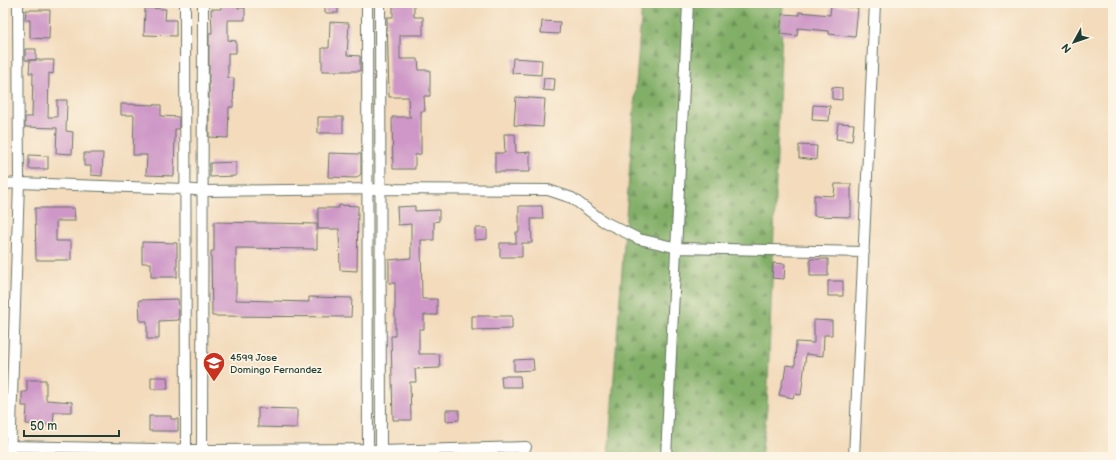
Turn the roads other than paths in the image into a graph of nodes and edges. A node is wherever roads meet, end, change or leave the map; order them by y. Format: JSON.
{"nodes":[{"id":1,"x":18,"y":3,"type":"edge"},
{"id":2,"x":185,"y":3,"type":"edge"},
{"id":3,"x":203,"y":3,"type":"edge"},
{"id":4,"x":367,"y":3,"type":"edge"},
{"id":5,"x":380,"y":3,"type":"edge"},
{"id":6,"x":688,"y":3,"type":"edge"},
{"id":7,"x":876,"y":3,"type":"edge"},
{"id":8,"x":19,"y":183,"type":"junction"},
{"id":9,"x":3,"y":184,"type":"edge"},
{"id":10,"x":185,"y":189,"type":"junction"},
{"id":11,"x":368,"y":189,"type":"junction"},
{"id":12,"x":381,"y":190,"type":"junction"},
{"id":13,"x":203,"y":191,"type":"junction"},
{"id":14,"x":676,"y":247,"type":"junction"},
{"id":15,"x":864,"y":252,"type":"junction"},
{"id":16,"x":10,"y":446,"type":"junction"},
{"id":17,"x":526,"y":447,"type":"dead end"},
{"id":18,"x":186,"y":453,"type":"edge"},
{"id":19,"x":202,"y":453,"type":"edge"},
{"id":20,"x":368,"y":453,"type":"edge"},
{"id":21,"x":381,"y":454,"type":"edge"},
{"id":22,"x":10,"y":457,"type":"edge"},
{"id":23,"x":666,"y":457,"type":"edge"},
{"id":24,"x":854,"y":457,"type":"edge"}],
"edges":[{"from":1,"to":8,"type":"street"},
{"from":2,"to":10,"type":"street"},
{"from":3,"to":13,"type":"street"},
{"from":4,"to":11,"type":"street"},
{"from":5,"to":12,"type":"street"},
{"from":6,"to":14,"type":"street"},
{"from":7,"to":15,"type":"street"},
{"from":8,"to":9,"type":"street"},
{"from":8,"to":10,"type":"street"},
{"from":8,"to":16,"type":"street"},
{"from":10,"to":13,"type":"street"},
{"from":10,"to":18,"type":"street"},
{"from":11,"to":12,"type":"street"},
{"from":11,"to":13,"type":"street"},
{"from":11,"to":20,"type":"street"},
{"from":12,"to":14,"type":"street"},
{"from":12,"to":21,"type":"street"},
{"from":13,"to":19,"type":"street"},
{"from":14,"to":15,"type":"street"},
{"from":14,"to":23,"type":"street"},
{"from":15,"to":24,"type":"street"},
{"from":16,"to":18,"type":"street"},
{"from":16,"to":22,"type":"street"},
{"from":17,"to":21,"type":"street"},
{"from":18,"to":19,"type":"street"},
{"from":19,"to":20,"type":"street"},
{"from":20,"to":21,"type":"street"}]}
